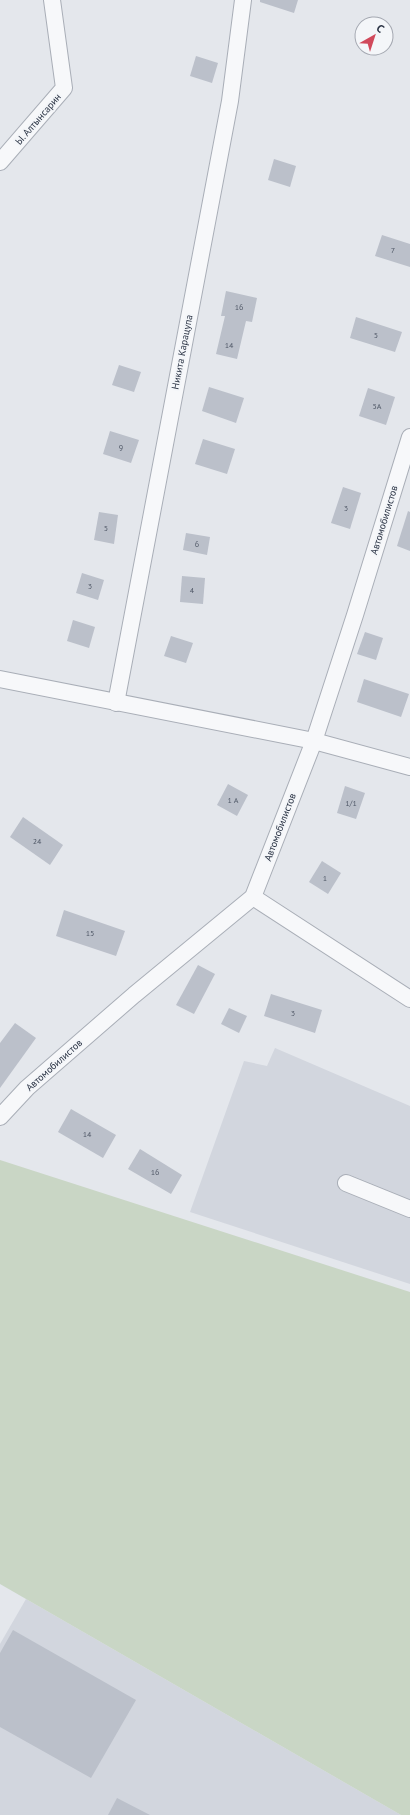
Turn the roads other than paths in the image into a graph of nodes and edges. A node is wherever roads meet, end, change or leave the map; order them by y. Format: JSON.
{"nodes":[{"id":1,"x":52,"y":0,"type":"edge"},
{"id":2,"x":243,"y":0,"type":"edge"},
{"id":3,"x":0,"y":162,"type":"edge"},
{"id":4,"x":410,"y":437,"type":"edge"},
{"id":5,"x":0,"y":679,"type":"edge"},
{"id":6,"x":116,"y":702,"type":"junction"},
{"id":7,"x":314,"y":741,"type":"junction"},
{"id":8,"x":410,"y":767,"type":"edge"},
{"id":9,"x":253,"y":897,"type":"junction"},
{"id":10,"x":410,"y":999,"type":"edge"},
{"id":11,"x":0,"y":1117,"type":"edge"},
{"id":12,"x":346,"y":1183,"type":"dead end"},
{"id":13,"x":410,"y":1209,"type":"edge"}],
"edges":[{"from":1,"to":3,"type":"street","name":"Ы. Алтынсарин"},
{"from":2,"to":6,"type":"street","name":"Никита Карацупа"},
{"from":4,"to":7,"type":"street","name":"Автомобилистов"},
{"from":5,"to":6,"type":"street"},
{"from":6,"to":7,"type":"street"},
{"from":7,"to":8,"type":"street"},
{"from":7,"to":9,"type":"street","name":"Автомобилистов"},
{"from":9,"to":10,"type":"street"},
{"from":9,"to":11,"type":"street","name":"Автомобилистов"},
{"from":12,"to":13,"type":"street"}]}
